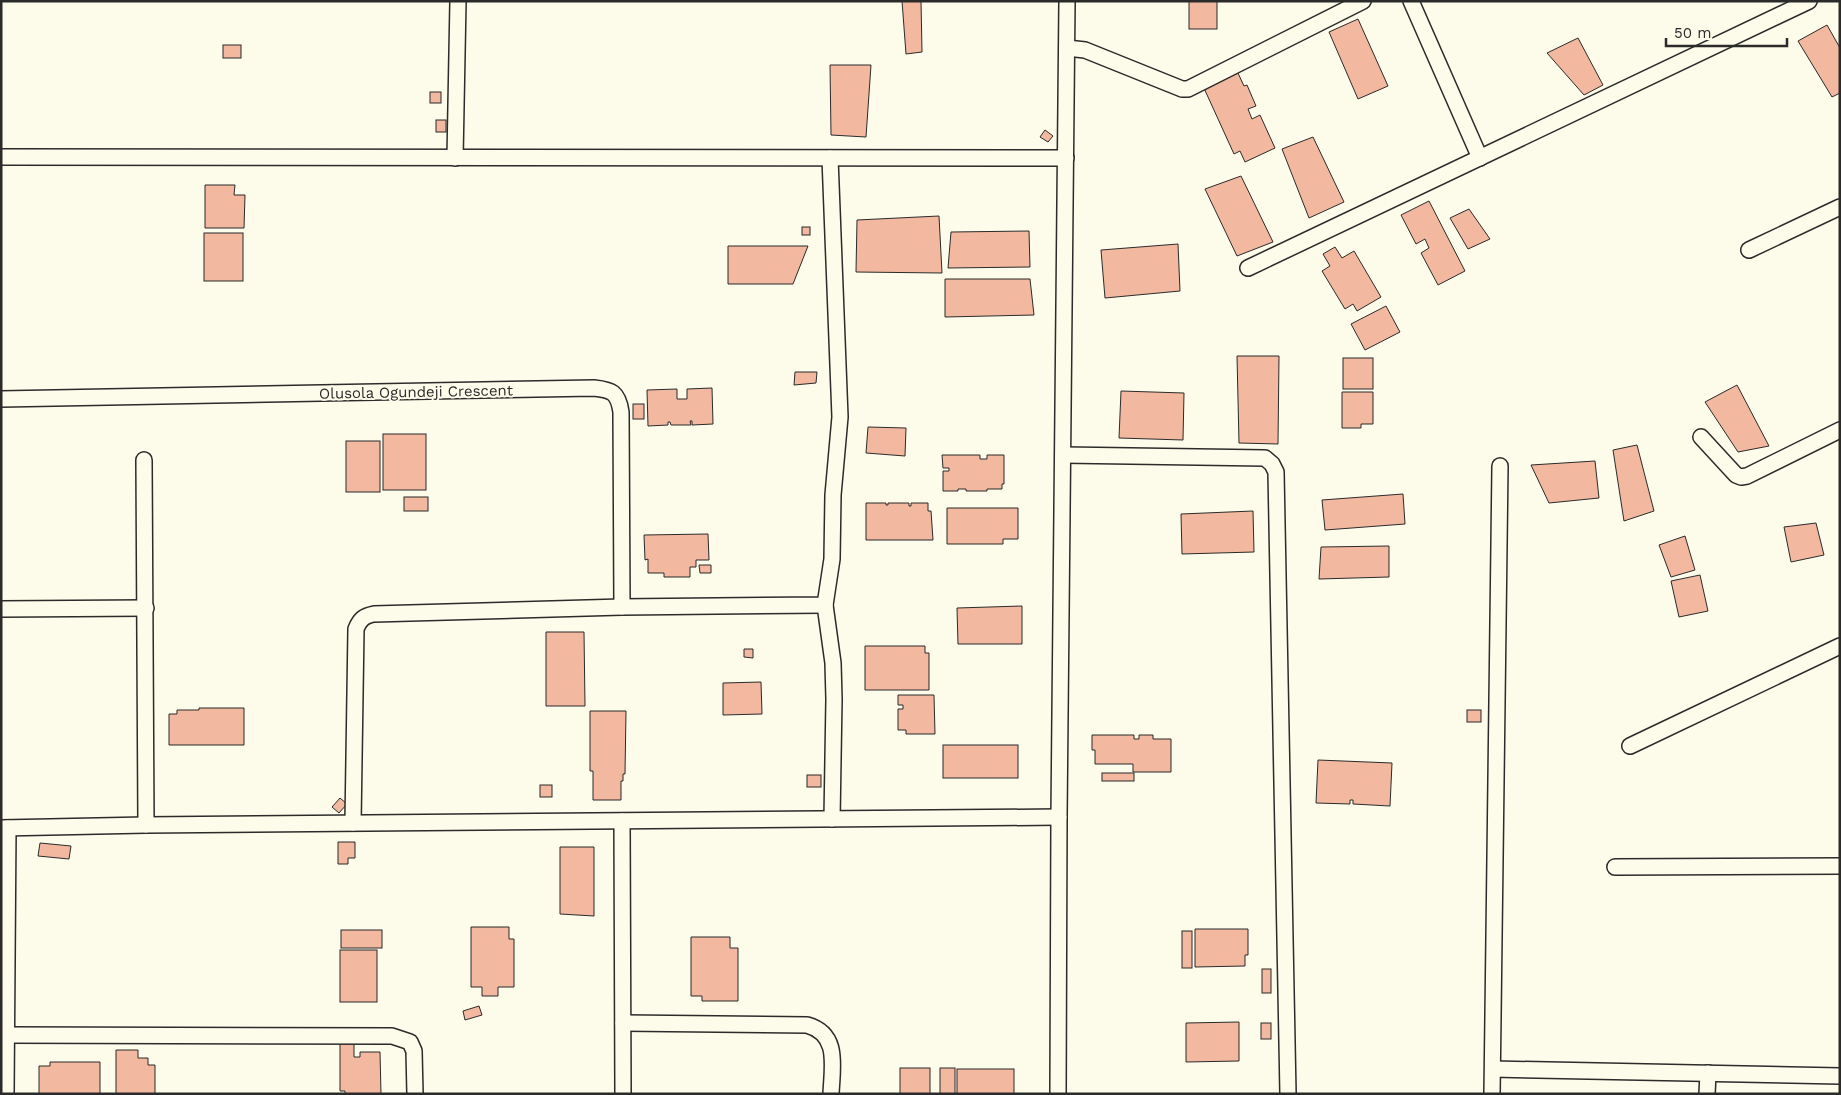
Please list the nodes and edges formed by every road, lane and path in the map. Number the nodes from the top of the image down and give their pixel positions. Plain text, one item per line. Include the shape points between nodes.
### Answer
1 (458, 1) edge
2 (1067, 1) edge
3 (1363, 1) edge
4 (1411, 1) edge
5 (1809, 1) edge
6 (1067, 48) junction
7 (1, 157) edge
8 (455, 158) junction
9 (830, 158) junction
10 (1066, 158) junction
11 (1480, 158) junction
12 (1840, 207) edge
13 (1749, 250) dead end
14 (1248, 268) dead end
15 (1, 399) edge
16 (1840, 430) edge
17 (1701, 437) dead end
18 (1063, 455) junction
19 (144, 460) dead end
20 (1500, 466) dead end
21 (825, 605) junction
22 (622, 607) junction
23 (146, 608) junction
24 (1, 609) edge
25 (1840, 646) edge
26 (1630, 746) dead end
27 (1059, 817) junction
28 (832, 819) junction
29 (622, 821) junction
30 (353, 823) junction
31 (146, 825) junction
32 (4, 828) edge
33 (1840, 866) edge
34 (1615, 867) dead end
35 (623, 1023) junction
36 (6, 1035) junction
37 (1493, 1069) junction
38 (1708, 1072) junction
39 (1840, 1076) edge
40 (6, 1094) edge
41 (415, 1094) edge
42 (623, 1094) edge
43 (831, 1094) edge
44 (1058, 1094) edge
45 (1288, 1094) edge
46 (1492, 1094) edge
47 (1707, 1094) edge

1 - 8 street
2 - 6 street
3 - 6 street via 1182,89 1085,50
4 - 11 street
5 - 11 street
6 - 10 street
7 - 8 street
8 - 9 street
9 - 10 street
9 - 21 street via 840,417 834,475 832,559
10 - 18 street
11 - 14 street
12 - 13 street
15 - 22 street, Olusola Ogundeji Crescent via 610,390 616,395 621,412
16 - 17 street via 1741,477
18 - 27 street
18 - 45 street via 1265,458 1276,472
19 - 23 street
20 - 37 street
21 - 22 street
21 - 28 street via 833,663
22 - 30 street via 365,616 356,629
23 - 24 street
23 - 31 street
25 - 26 street
27 - 28 street
27 - 44 street
28 - 29 street
29 - 30 street
29 - 35 street
30 - 31 street
31 - 32 street
32 - 36 street
33 - 34 street
35 - 42 street
35 - 43 street via 808,1025 818,1028 830,1044
36 - 40 street
36 - 41 street via 392,1036 410,1042 414,1051
37 - 38 street
37 - 46 street
38 - 39 street
38 - 47 street

